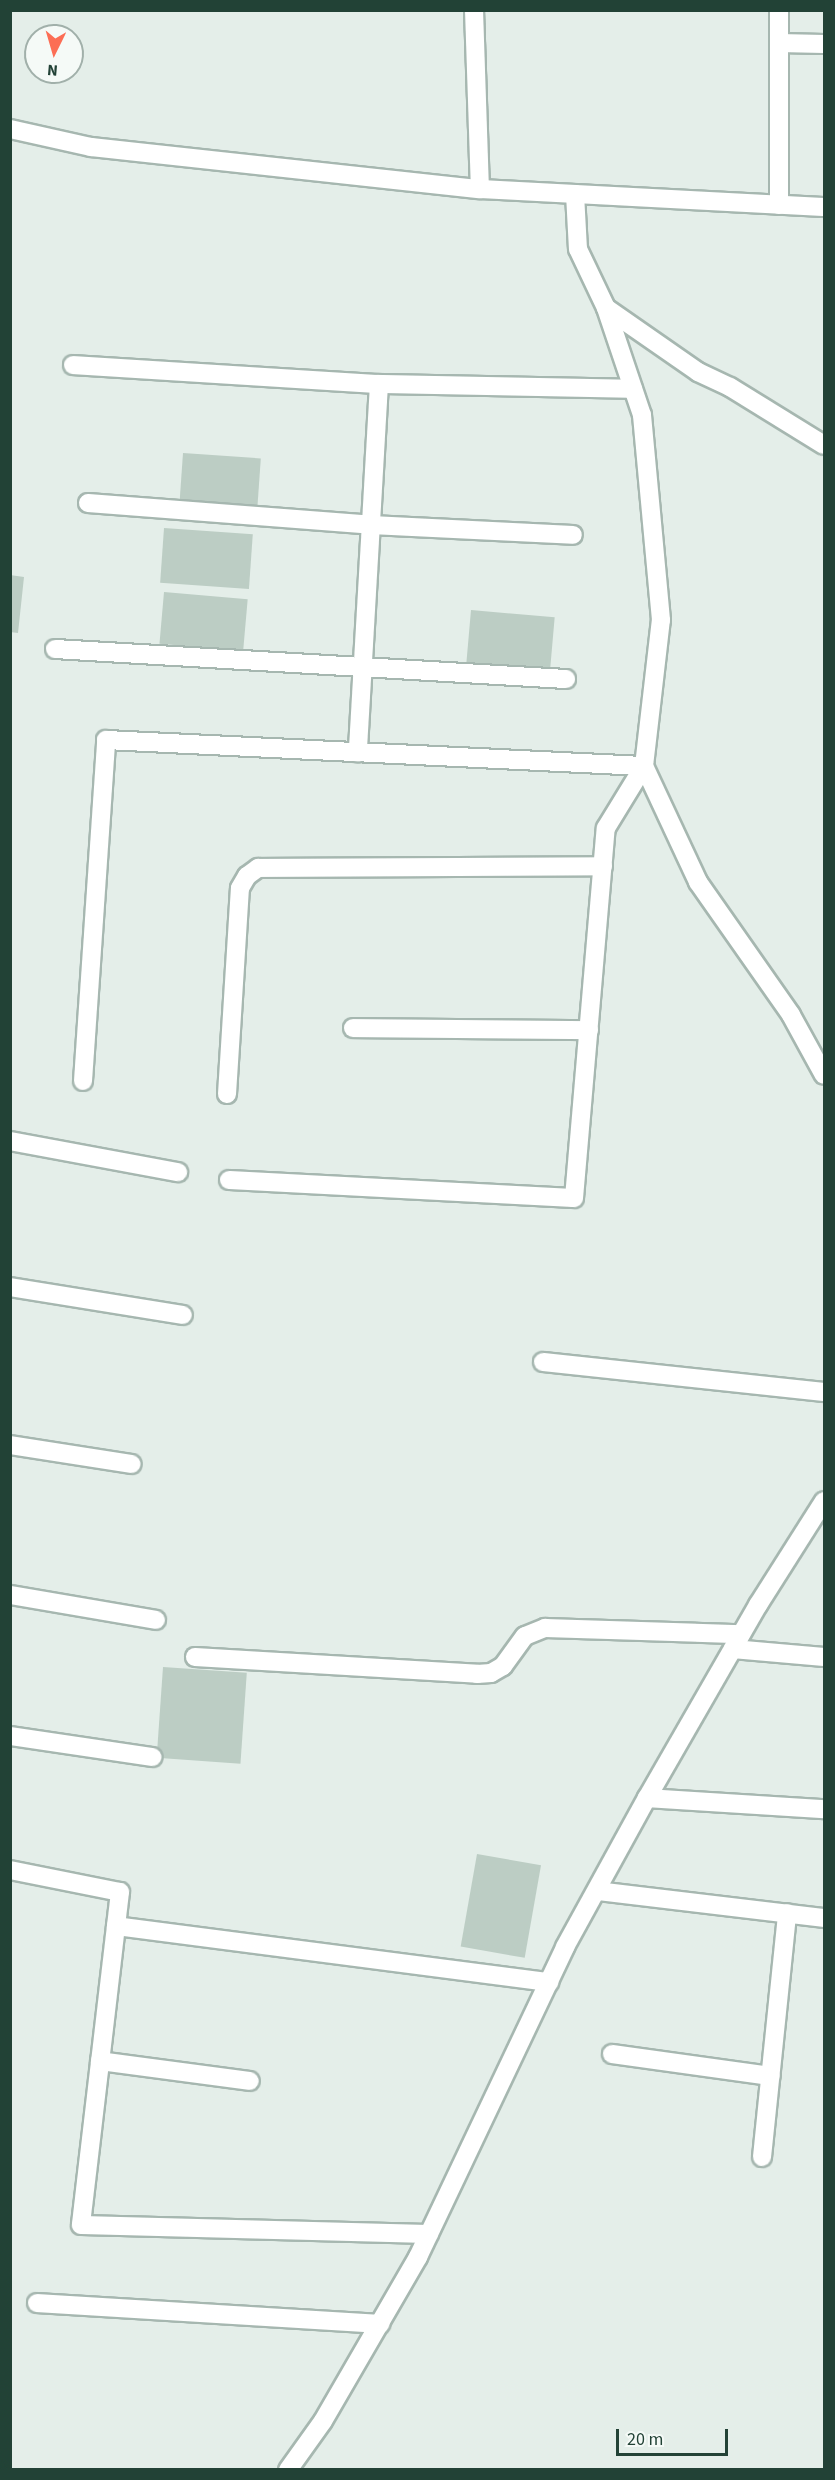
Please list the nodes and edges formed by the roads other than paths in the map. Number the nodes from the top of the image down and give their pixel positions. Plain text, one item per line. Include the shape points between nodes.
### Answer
1 (474, 10) edge
2 (779, 10) edge
3 (779, 43) junction
4 (825, 44) edge
5 (10, 129) edge
6 (480, 189) junction
7 (575, 194) junction
8 (779, 205) junction
9 (825, 207) edge
10 (606, 308) junction
11 (73, 365) dead end
12 (379, 384) junction
13 (633, 388) junction
14 (825, 445) edge
15 (88, 503) dead end
16 (371, 525) junction
17 (573, 535) dead end
18 (55, 649) dead end
19 (363, 668) junction
20 (566, 679) dead end
21 (357, 752) junction
22 (644, 766) junction
23 (603, 866) junction
24 (353, 1028) dead end
25 (589, 1030) junction
26 (825, 1075) edge
27 (83, 1081) dead end
28 (227, 1094) dead end
29 (10, 1141) edge
30 (178, 1172) dead end
31 (230, 1180) dead end
32 (10, 1287) edge
33 (183, 1315) dead end
34 (543, 1362) dead end
35 (825, 1392) edge
36 (10, 1444) edge
37 (132, 1464) dead end
38 (825, 1501) edge
39 (10, 1595) edge
40 (156, 1620) dead end
41 (737, 1642) junction
42 (825, 1656) edge
43 (195, 1657) dead end
44 (10, 1736) edge
45 (152, 1757) dead end
46 (647, 1798) junction
47 (825, 1809) edge
48 (10, 1870) edge
49 (597, 1891) junction
50 (787, 1913) junction
51 (825, 1918) edge
52 (116, 1926) junction
53 (549, 1982) junction
54 (612, 2054) dead end
55 (100, 2061) junction
56 (770, 2076) junction
57 (250, 2081) dead end
58 (762, 2157) dead end
59 (429, 2234) junction
60 (37, 2303) dead end
61 (380, 2324) junction
62 (288, 2469) edge

1 - 6 street
2 - 3 street
3 - 4 street
3 - 8 street
5 - 6 street via 91,147
6 - 7 street
7 - 8 street
7 - 10 street via 578,249
8 - 9 street
10 - 13 street
10 - 14 street via 698,372
11 - 12 street
12 - 13 street
12 - 16 street
13 - 22 street via 642,415 661,620
15 - 16 street
16 - 17 street
16 - 19 street
18 - 19 street
19 - 20 street
19 - 21 street
21 - 22 street
21 - 27 street via 106,740
22 - 23 street via 606,828
22 - 26 street via 698,882 791,1015
23 - 25 street
23 - 28 street via 258,868 240,888
24 - 25 street
25 - 31 street via 574,1198
29 - 30 street
32 - 33 street
34 - 35 street
36 - 37 street
38 - 41 street
39 - 40 street
41 - 42 street
41 - 43 street via 545,1628 525,1636 502,1666 491,1673 477,1674
41 - 46 street
44 - 45 street
46 - 47 street
46 - 49 street
48 - 52 street via 120,1892
49 - 50 street
49 - 53 street
50 - 51 street
50 - 56 street
52 - 53 street
52 - 55 street
53 - 59 street
54 - 56 street
55 - 57 street
55 - 59 street via 81,2225
56 - 58 street
59 - 61 street
60 - 61 street
61 - 62 street via 323,2421

